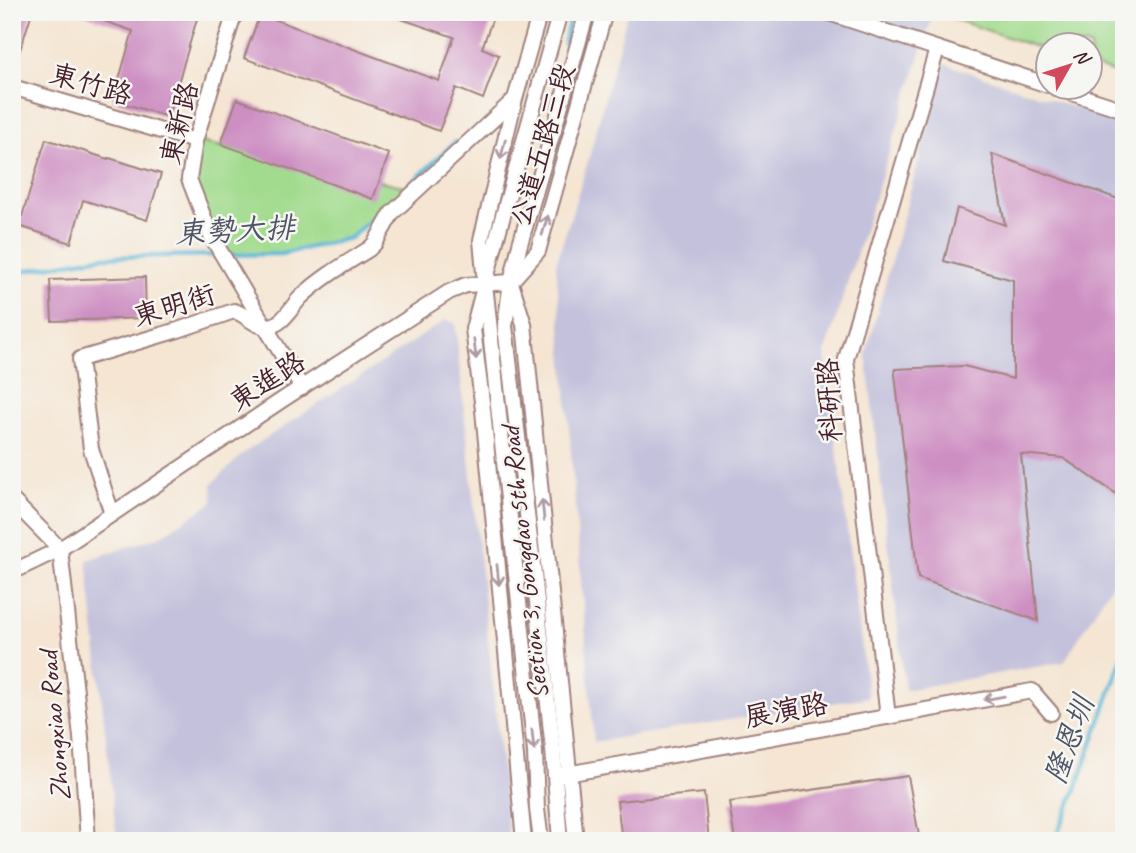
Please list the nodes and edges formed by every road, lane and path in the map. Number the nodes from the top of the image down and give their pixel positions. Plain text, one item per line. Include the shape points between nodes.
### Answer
1 (235, 12) edge
2 (540, 12) edge
3 (560, 12) edge
4 (587, 12) edge
5 (605, 12) edge
6 (826, 12) edge
7 (937, 49) junction
8 (1034, 80) edge
9 (12, 87) edge
10 (515, 99) junction
11 (1099, 102) edge
12 (1124, 110) edge
13 (195, 141) junction
14 (510, 282) junction
15 (485, 283) junction
16 (265, 327) junction
17 (302, 388) junction
18 (12, 500) edge
19 (112, 514) junction
20 (60, 549) junction
21 (12, 572) edge
22 (1051, 713) dead end
23 (888, 717) junction
24 (562, 775) junction
25 (536, 779) junction
26 (519, 782) junction
27 (88, 841) edge
28 (524, 841) edge
29 (541, 841) edge
30 (559, 841) edge
31 (576, 841) edge

1 - 13 street, 東新路
2 - 10 street, 公道五路三段
3 - 15 street, Section 3, Gongdao 5th Road
4 - 14 street, Section 3, Gongdao 5th Road
14 -> 5 street, 公道五路三段 via 538,251
6 - 7 street
7 - 8 street
7 - 23 street, 科研路 via 846,359
9 - 13 street, 東竹路
10 -> 15 street, 公道五路三段 via 481,240
10 - 16 street via 392,213 375,243 323,277 283,320
11 - 12 street
13 - 16 street, 東新路 via 189,179 211,236
14 - 15 street, 東進路
24 -> 14 street, Section 3, Gongdao 5th Road via 553,750 505,326
15 - 17 street, 東進路 via 449,292
15 -> 25 street, Section 3, Gongdao 5th Road
15 -> 26 street, Section 3, Gongdao 5th Road via 472,329
16 - 17 street, 東新路
16 - 19 street, 東明街 via 234,311 80,359 91,449
17 - 19 street, 東進路
18 - 20 street
19 - 20 street, 東進路
20 - 21 street
20 - 27 street, Zhongxiao Road
22 -> 23 street, 展演路 via 1032,691
23 - 24 street, 展演路
24 - 25 street, 展演路
24 - 30 street, Section 3, Gongdao 5th Road
24 - 31 street, Section 3, Gongdao 5th Road
25 - 26 street, 展演路
25 - 29 street, Section 3, Gongdao 5th Road
26 - 28 street, Section 3, Gongdao 5th Road

